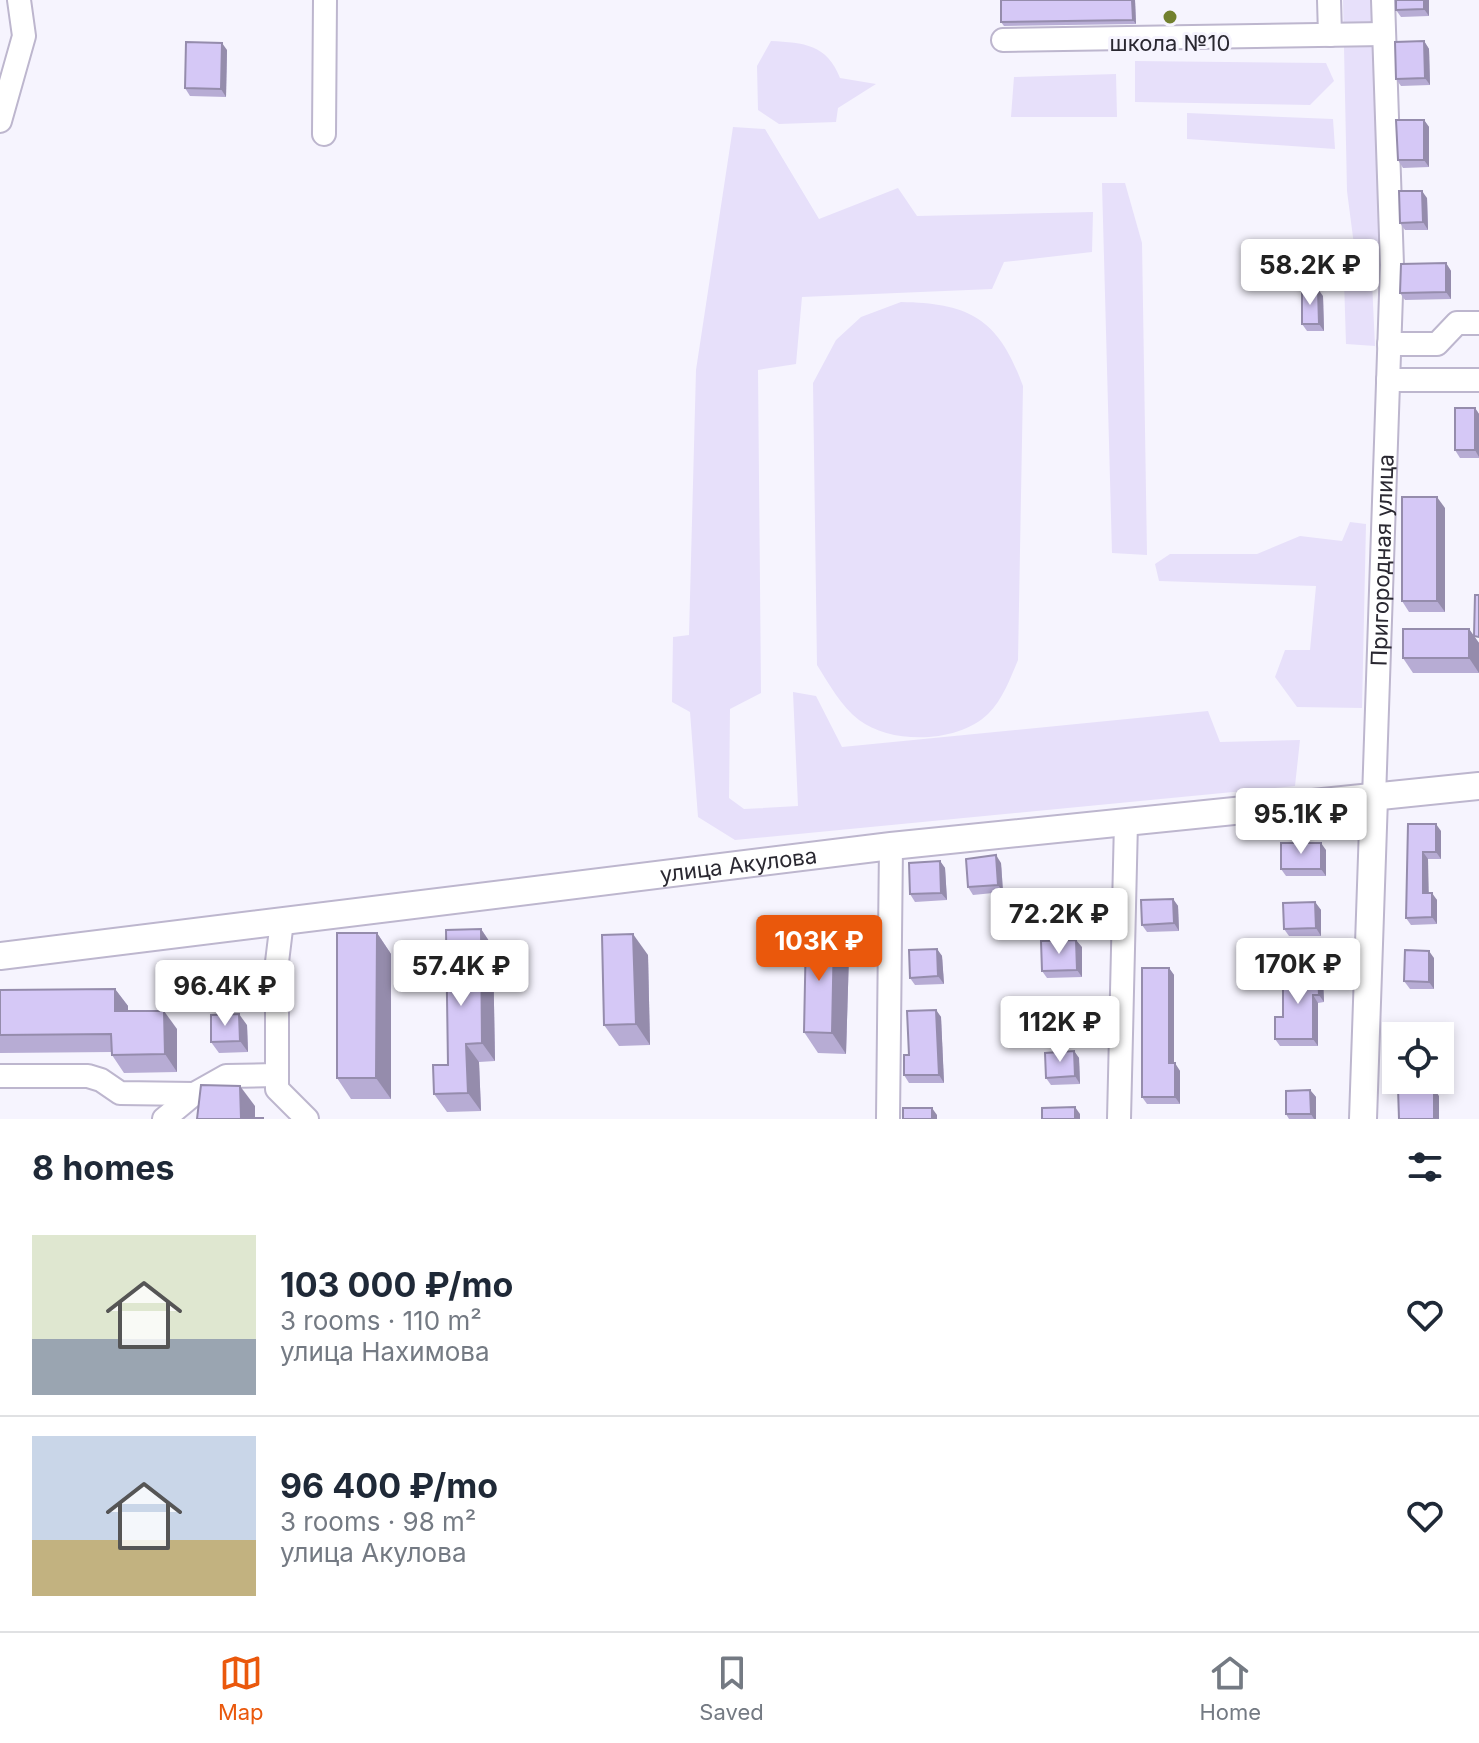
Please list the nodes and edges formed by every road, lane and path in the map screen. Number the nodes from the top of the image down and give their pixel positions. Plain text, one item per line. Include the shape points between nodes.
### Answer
1 (19, 0) edge
2 (325, 0) edge
3 (1329, 0) edge
4 (1383, 0) edge
5 (1384, 34) junction
6 (1330, 35) junction
7 (1003, 40) dead end
8 (0, 121) edge
9 (324, 134) dead end
10 (1479, 323) edge
11 (1389, 344) junction
12 (1388, 380) junction
13 (1479, 380) edge
14 (1479, 786) edge
15 (1374, 798) junction
16 (1126, 822) junction
17 (891, 846) junction
18 (282, 921) junction
19 (0, 956) edge
20 (277, 1075) junction
21 (0, 1076) edge
22 (199, 1091) junction
23 (164, 1119) edge
24 (200, 1119) edge
25 (307, 1119) edge
26 (888, 1119) edge
27 (1119, 1119) edge
28 (1363, 1119) edge

1 - 8 street via 24,36
2 - 9 street
3 - 6 street
4 - 5 street, Пригородная улица
5 - 6 street
5 - 11 street, Пригородная улица via 1392,265
6 - 7 street
10 - 11 street via 1457,323 1437,344
11 - 12 street, Пригородная улица
12 - 13 street
12 - 15 street, Пригородная улица
14 - 15 main road, улица Акулова
15 - 16 main road, улица Акулова
15 - 28 main road, Пригородная улица
16 - 17 main road, улица Акулова
16 - 27 street
17 - 18 main road, улица Акулова
17 - 26 street
18 - 19 main road, улица Акулова
18 - 20 street
20 - 22 street via 226,1076
20 - 25 street via 277,1089
21 - 22 street via 88,1076 120,1093
22 - 23 street
22 - 24 street

